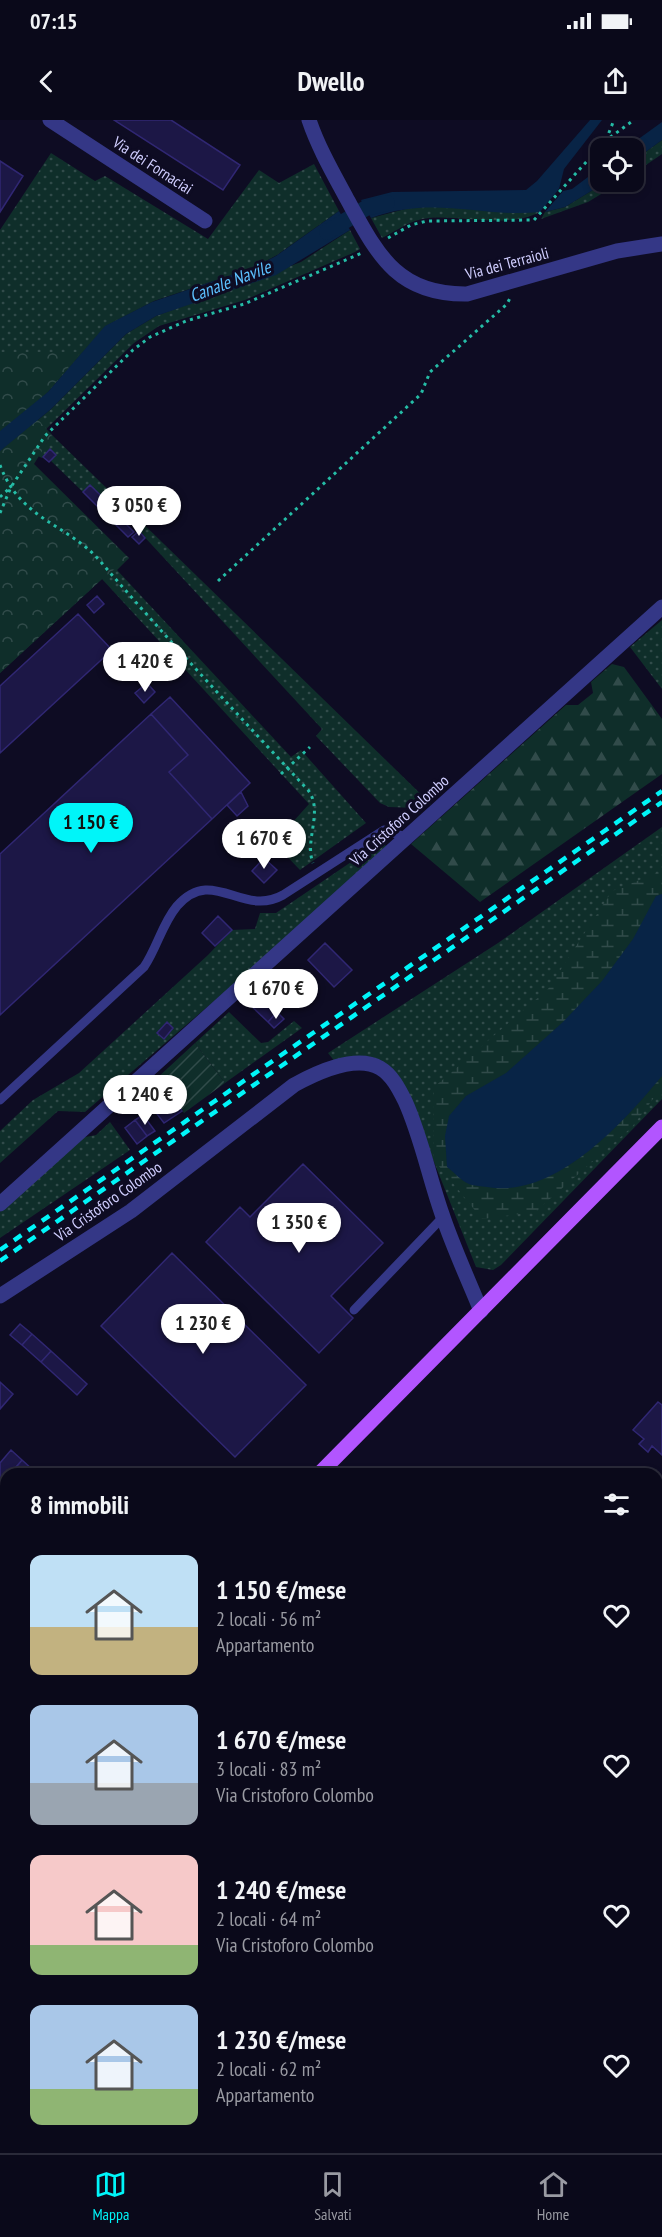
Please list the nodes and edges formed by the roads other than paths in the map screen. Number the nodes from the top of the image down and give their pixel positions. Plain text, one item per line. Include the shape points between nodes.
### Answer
1 (50, 120) edge
2 (309, 120) edge
3 (205, 221) dead end
4 (662, 244) edge
5 (662, 607) edge
6 (406, 837) junction
7 (0, 1100) edge
8 (662, 1127) edge
9 (0, 1204) edge
10 (443, 1216) junction
11 (0, 1296) edge
12 (354, 1310) dead end
13 (481, 1311) junction
14 (325, 1468) edge

1 - 3 street, Via dei Fornaciai
2 - 4 street, Via dei Terraioli via 372,246 393,271 433,291 466,294 617,251
5 - 6 street, Via Cristoforo Colombo
6 - 7 lane via 384,830 270,901 250,901 210,888 200,889 169,919 144,967
6 - 9 street, Via Cristoforo Colombo
8 - 13 main road
10 - 11 street, Via Cristoforo Colombo via 405,1101 393,1079 379,1068 362,1064 340,1066 294,1085 131,1211
10 - 12 lane
10 - 13 street, Via Cristoforo Colombo
13 - 14 main road

